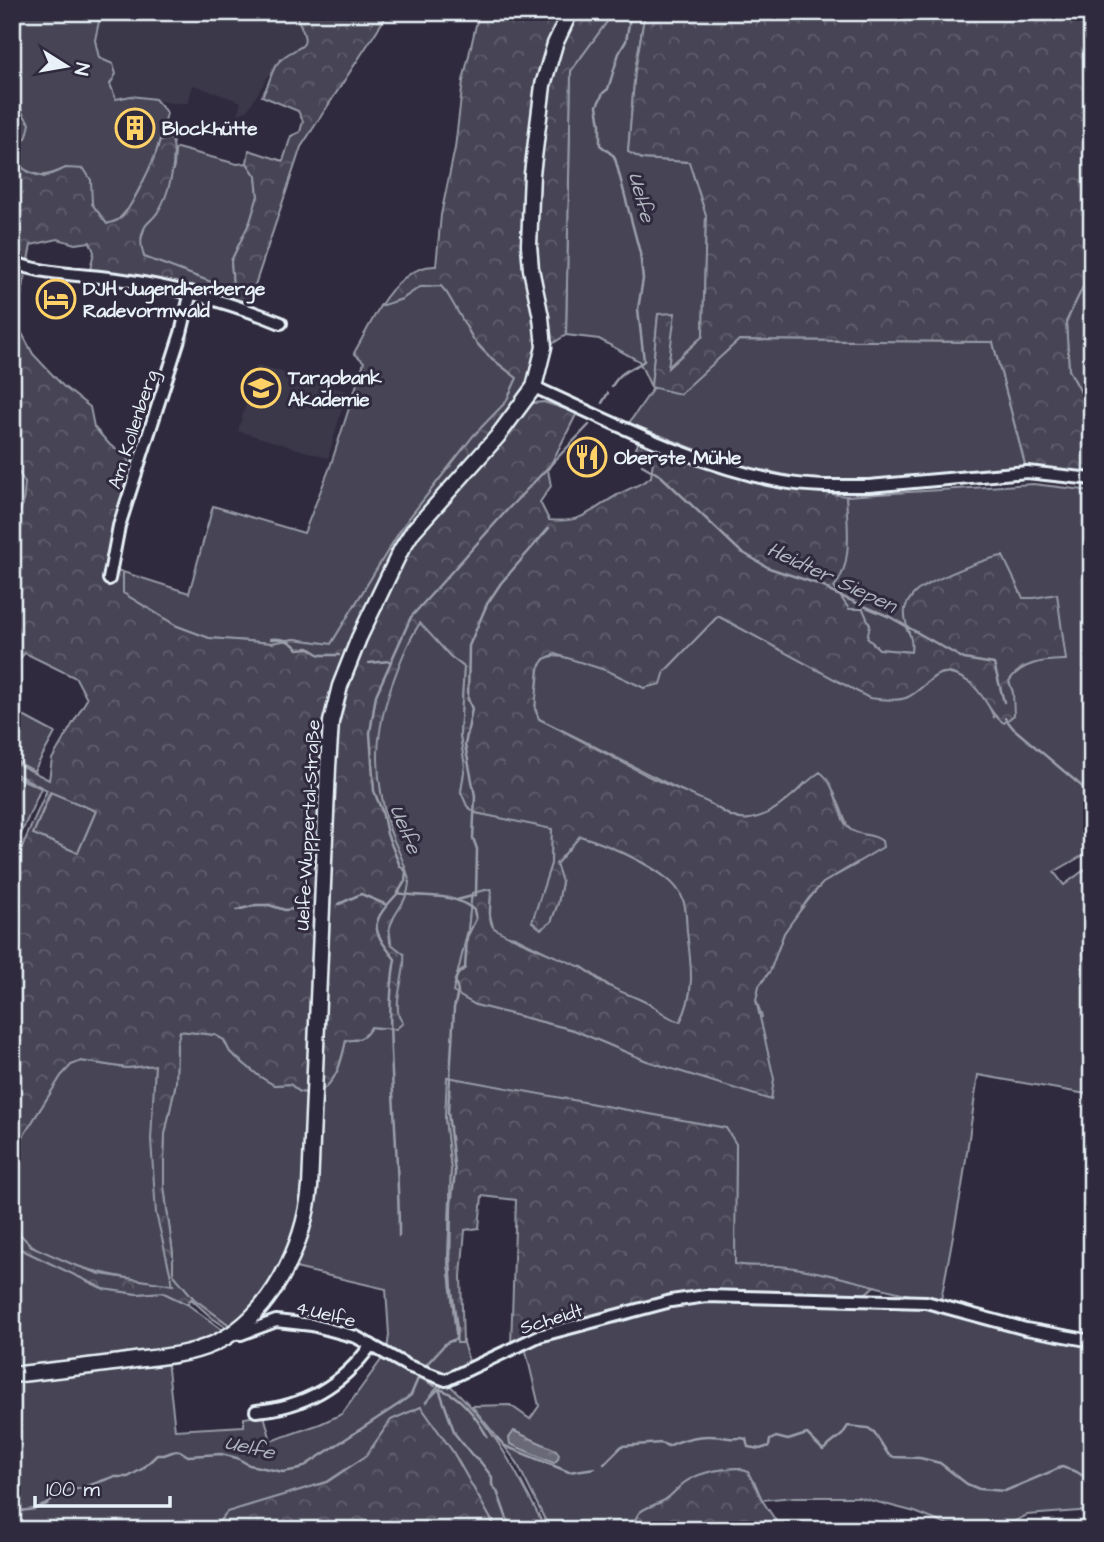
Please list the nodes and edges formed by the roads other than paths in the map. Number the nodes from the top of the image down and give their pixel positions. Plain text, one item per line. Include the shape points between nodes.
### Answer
1 (570, 12) edge
2 (12, 262) edge
3 (191, 292) junction
4 (281, 323) dead end
5 (534, 387) junction
6 (1092, 479) edge
7 (109, 579) dead end
8 (232, 1333) junction
9 (1092, 1341) edge
10 (371, 1345) junction
11 (12, 1375) edge
12 (446, 1380) joint
13 (256, 1411) dead end

1 - 5 main road, Uelfe-Wuppertal-Straße via 544,85 532,174 529,245 544,347
2 - 3 street
3 - 4 street
3 - 7 street, Am Kollenberg via 119,526
5 - 6 street via 701,459 784,482 869,485 1027,472
5 - 8 main road, Uelfe-Wuppertal-Straße via 497,437 412,531 340,686 328,756 308,1205 288,1266 258,1308
8 - 10 street, 4.Uelfe via 287,1321 339,1332
8 - 11 main road, Uelfe-Wuppertal-Straße via 208,1346 174,1355
9 - 12 street, Scheidt via 915,1301 706,1296 539,1336
10 - 12 street, 4.Uelfe
10 - 13 street, 4.Uelfe via 350,1371 320,1394 285,1407

